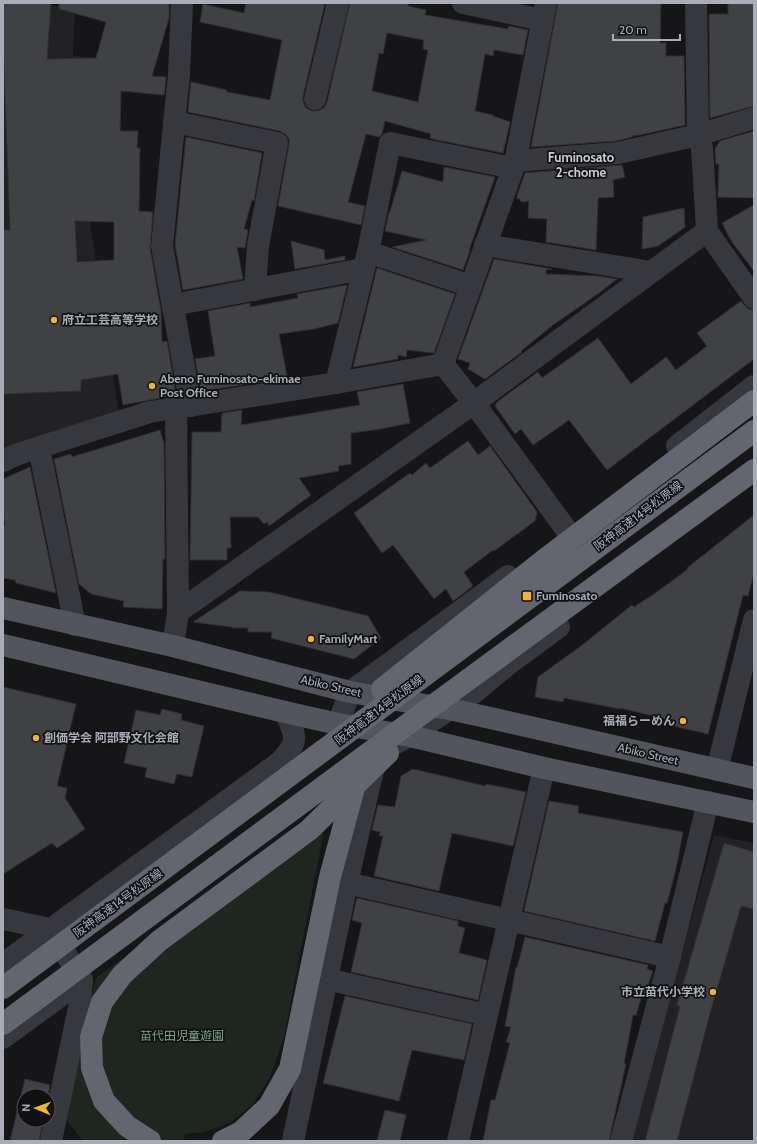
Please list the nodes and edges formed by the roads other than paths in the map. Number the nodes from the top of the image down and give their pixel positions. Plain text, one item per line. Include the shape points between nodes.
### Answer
1 (182, 3) edge
2 (338, 3) edge
3 (464, 3) edge
4 (696, 3) edge
5 (544, 11) edge
6 (315, 99) dead end
7 (754, 118) edge
8 (174, 122) junction
9 (698, 134) junction
10 (514, 164) junction
11 (707, 231) junction
12 (485, 245) junction
13 (365, 260) junction
14 (651, 272) junction
15 (471, 286) junction
16 (255, 290) junction
17 (754, 298) edge
18 (173, 305) junction
19 (443, 364) junction
20 (336, 383) junction
21 (754, 386) edge
22 (754, 401) edge
23 (474, 404) junction
24 (184, 407) junction
25 (754, 431) edge
26 (39, 448) junction
27 (3, 461) edge
28 (754, 470) edge
29 (754, 482) edge
30 (568, 532) junction
31 (3, 608) edge
32 (178, 612) junction
33 (754, 620) edge
34 (75, 624) junction
35 (3, 645) edge
36 (173, 646) junction
37 (350, 692) junction
38 (374, 696) junction
39 (449, 701) junction
40 (285, 712) junction
41 (338, 724) junction
42 (369, 729) junction
43 (410, 736) junction
44 (544, 768) junction
45 (717, 770) junction
46 (754, 778) edge
47 (708, 802) junction
48 (754, 812) edge
49 (338, 880) junction
50 (3, 919) edge
51 (509, 920) junction
52 (50, 929) junction
53 (670, 957) junction
54 (3, 964) edge
55 (326, 979) junction
56 (82, 980) junction
57 (3, 988) edge
58 (487, 1015) junction
59 (3, 1024) edge
60 (3, 1038) edge
61 (50, 1141) edge
62 (150, 1141) edge
63 (223, 1141) edge
64 (293, 1141) edge
65 (458, 1141) edge
66 (620, 1141) edge

1 - 8 street
2 - 6 street
3 - 5 street
4 - 9 street
5 - 10 street
7 - 9 street
8 - 16 street via 277,143 258,246
8 - 18 street via 162,246
9 - 10 street via 618,153
9 - 11 street via 702,148
10 - 12 street
10 - 13 street via 390,143
11 - 14 street
11 - 17 street
12 - 14 street
12 - 15 street
13 - 15 street
13 - 16 street
13 - 20 street
14 - 23 street
15 - 19 street
16 - 18 street
18 - 24 street
19 - 20 street
19 - 23 street
20 - 24 street
21 - 30 street
22 - 38 highway via 544,560
23 - 30 street
23 - 32 street
24 - 26 street via 150,412
24 - 32 street
25 - 57 highway, 阪神高速14号松原線
26 - 27 street
26 - 34 street
28 - 39 highway
29 - 39 street via 506,666 475,692
30 - 37 street
31 - 34 main road, Abiko Street
32 - 36 street
33 - 45 street
34 - 36 main road, Abiko Street
35 - 40 main road
36 - 37 main road, Abiko Street
37 - 38 main road, Abiko Street
37 - 41 street
38 - 39 main road, Abiko Street
39 - 43 street
39 - 45 main road, Abiko Street
39 - 59 highway
39 - 62 highway via 309,830 159,941 122,975 102,1002 91,1037 92,1068 104,1101 127,1126
40 - 41 main road
40 - 52 street via 294,732 294,741 291,751 280,762
41 - 42 main road
42 - 43 main road
42 - 49 highway
43 - 44 main road
43 - 49 street via 378,755
44 - 47 main road
44 - 51 street
45 - 46 main road, Abiko Street
47 - 48 main road
47 - 53 street
49 - 51 street
49 - 55 street
49 - 63 highway via 290,1069 269,1106 241,1132
50 - 52 street
51 - 53 street
51 - 58 street
52 - 54 street
52 - 56 street
53 - 66 street
55 - 58 street
55 - 64 street
56 - 60 street
56 - 61 street via 80,1003
58 - 65 street

